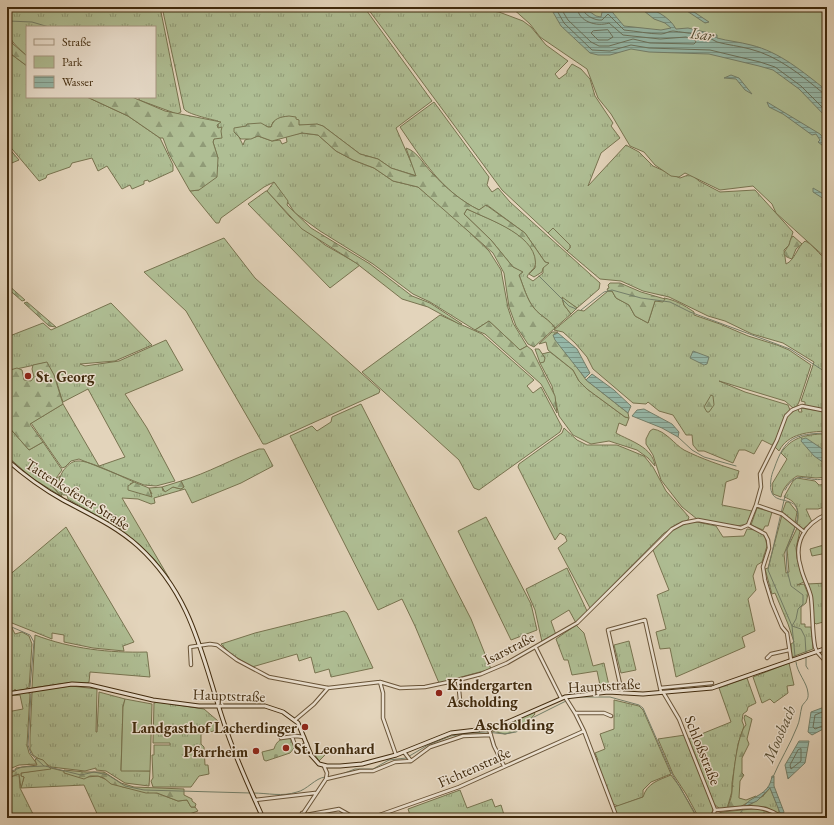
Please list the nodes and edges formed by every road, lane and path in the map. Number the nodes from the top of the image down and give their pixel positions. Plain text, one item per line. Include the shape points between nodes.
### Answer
1 (827, 411) edge
2 (7, 460) edge
3 (756, 505) junction
4 (827, 514) edge
5 (748, 525) junction
6 (803, 531) junction
7 (200, 646) junction
8 (536, 648) junction
9 (827, 648) edge
10 (789, 650) junction
11 (817, 652) junction
12 (767, 658) dead end
13 (791, 660) junction
14 (827, 663) edge
15 (192, 665) dead end
16 (458, 680) junction
17 (380, 682) junction
18 (712, 683) dead end
19 (389, 686) junction
20 (328, 688) junction
21 (660, 688) junction
22 (662, 692) junction
23 (383, 693) junction
24 (622, 693) junction
25 (7, 694) edge
26 (565, 699) junction
27 (460, 700) dead end
28 (218, 707) junction
29 (575, 712) junction
30 (611, 716) dead end
31 (296, 720) junction
32 (584, 731) junction
33 (490, 732) junction
34 (292, 737) junction
35 (305, 737) junction
36 (281, 738) dead end
37 (307, 744) junction
38 (405, 753) junction
39 (396, 755) junction
40 (411, 761) junction
41 (324, 766) junction
42 (330, 766) junction
43 (504, 766) junction
44 (327, 776) junction
45 (315, 793) junction
46 (255, 800) junction
47 (715, 810) junction
48 (302, 814) junction
49 (781, 817) edge
50 (263, 818) edge
51 (300, 818) edge
52 (355, 818) edge
53 (371, 818) edge
54 (617, 818) edge
55 (712, 818) edge

1 - 3 street via 802,406 786,416 760,474 761,487
2 - 7 main road, Tattenkofener Straße via 43,488 104,521 137,546 171,585 187,612
3 - 5 street
3 - 6 street via 781,514
4 - 6 street
5 - 8 street, Isarstraße via 741,528 698,520 683,523 672,529 577,623
5 - 10 street via 765,534 768,540 769,548 763,567 765,580 772,603 787,633
6 - 11 street via 799,540 798,557 810,595
7 - 15 street via 190,647
7 - 20 street via 217,645 237,660 269,677
7 - 28 main road, Tattenkofener Straße
8 - 16 street, Isarstraße via 494,669
8 - 26 street
9 - 11 main road, Hauptstraße
10 - 12 street via 771,654
10 - 13 street
11 - 13 main road, Hauptstraße
11 - 14 street
13 - 22 main road, Hauptstraße via 719,686
16 - 19 street, Isarstraße via 425,686
16 - 27 street
17 - 19 street, Isarstraße
17 - 20 street
17 - 23 street
18 - 21 street
19 - 23 street
20 - 31 street
21 - 22 street, Schloßstraße
21 - 24 street, Schloßstraße via 645,620 608,630
22 - 24 main road, Hauptstraße
22 - 47 street, Schloßstraße via 682,725
23 - 39 street via 383,718
24 - 26 main road, Hauptstraße via 594,693
25 - 28 main road, Hauptstraße via 78,684 179,704
26 - 29 street
26 - 33 main road, Hauptstraße
28 - 31 main road, Hauptstraße via 265,706
28 - 46 main road, Tattenkofener Straße
29 - 30 street
29 - 32 street
31 - 35 main road
32 - 43 street, Fichtenstraße
32 - 54 street
33 - 38 main road, Hauptstraße via 451,733
33 - 40 street via 463,736 430,747
33 - 43 street
34 - 35 street
34 - 36 street
34 - 37 street via 296,748
35 - 37 main road
37 - 41 main road via 313,758
38 - 39 main road, Hauptstraße
38 - 40 street
39 - 42 main road, Hauptstraße via 362,764
40 - 44 street via 395,762 372,771
41 - 42 main road, Hauptstraße
41 - 44 street
42 - 44 street
43 - 53 street, Fichtenstraße via 459,787
44 - 45 street
45 - 46 street
45 - 48 street
46 - 50 main road, Tattenkofener Straße
47 - 49 street via 762,807
47 - 55 street
48 - 51 street
48 - 52 street via 339,809

